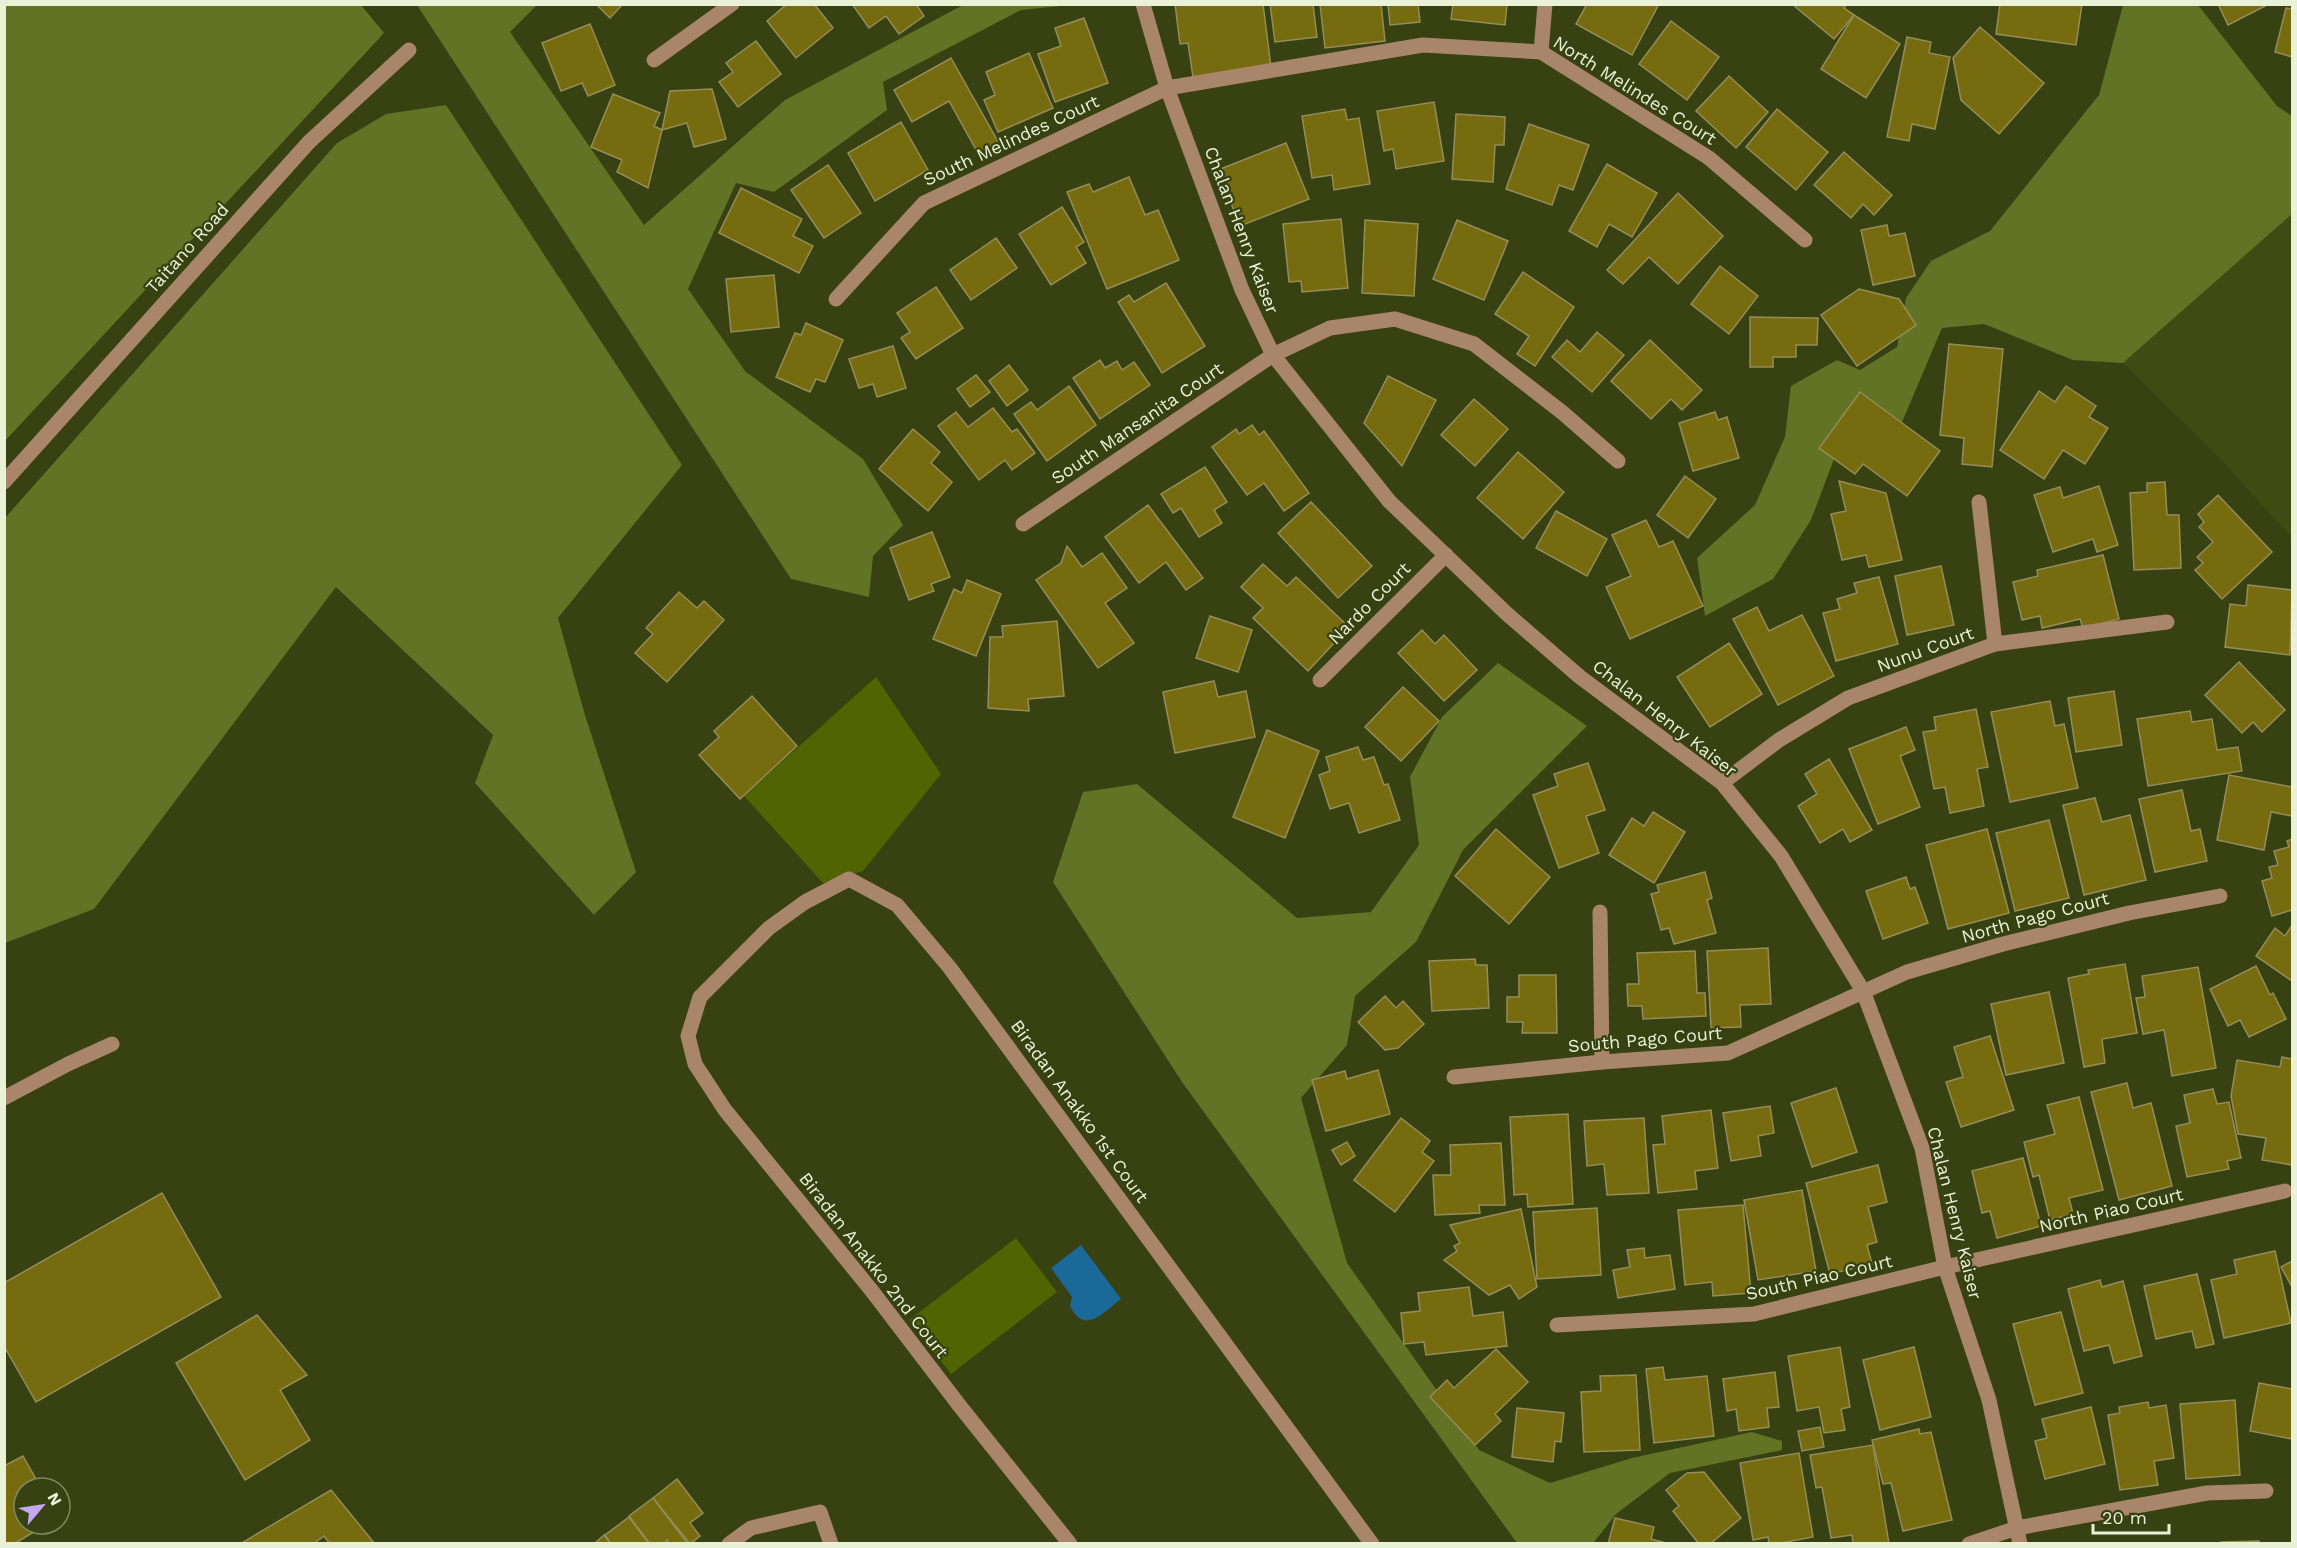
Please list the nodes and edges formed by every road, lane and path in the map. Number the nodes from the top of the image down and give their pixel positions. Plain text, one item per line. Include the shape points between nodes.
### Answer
1 (732, 4) edge
2 (1143, 4) edge
3 (1545, 4) edge
4 (409, 50) dead end
5 (1541, 52) junction
6 (654, 60) dead end
7 (1167, 88) junction
8 (1805, 240) dead end
9 (836, 299) dead end
10 (1273, 355) junction
11 (1618, 461) dead end
12 (4, 482) edge
13 (1979, 502) dead end
14 (1023, 524) dead end
15 (1446, 555) junction
16 (2167, 622) dead end
17 (1995, 644) junction
18 (1320, 680) dead end
19 (1722, 783) junction
20 (2220, 896) dead end
21 (1600, 912) dead end
22 (1863, 991) junction
23 (700, 997) joint
24 (112, 1044) dead end
25 (1602, 1062) junction
26 (1454, 1077) dead end
27 (4, 1098) edge
28 (2285, 1191) dead end
29 (1945, 1267) junction
30 (1557, 1325) dead end
31 (2266, 1491) dead end
32 (2017, 1528) junction
33 (729, 1544) edge
34 (831, 1544) edge
35 (1070, 1544) edge
36 (1372, 1544) edge
37 (1969, 1544) edge
38 (2020, 1544) edge

1 - 6 street
2 - 7 street, Chalan Henry Kaiser
3 - 5 street
4 - 12 street, Taitano Road via 309,142
5 - 7 street, North Melindes Court via 1423,45
5 - 8 street, North Melindes Court via 1709,158
7 - 9 street, South Melindes Court via 924,203
7 - 10 street, Chalan Henry Kaiser via 1242,290
10 - 11 street, South Mansanita Court via 1330,328 1395,319 1474,344
10 - 14 street, South Mansanita Court
10 - 15 street, Chalan Henry Kaiser via 1389,501
13 - 17 street
15 - 18 street, Nardo Court
15 - 19 street, Chalan Henry Kaiser via 1580,677
16 - 17 street, Nunu Court
17 - 19 street, Nunu Court via 1848,698 1779,740
19 - 22 street, Chalan Henry Kaiser via 1781,856
20 - 22 street, North Pago Court via 2129,913 2003,944 1907,972
21 - 25 street
22 - 25 street, South Pago Court via 1728,1053
22 - 29 street, Chalan Henry Kaiser via 1922,1148
23 - 35 street, Biradan Anakko 2nd Court via 688,1036 694,1064 725,1110
23 - 36 street, Biradan Anakko 1st Court via 769,928 805,902 849,879 897,905 950,968
24 - 27 street
25 - 26 street, South Pago Court
28 - 29 street, North Piao Court
29 - 30 street, South Piao Court via 1754,1314
29 - 32 street, Chalan Henry Kaiser via 1989,1400
31 - 32 street via 2206,1493
32 - 37 street
32 - 38 street, Chalan Henry Kaiser
33 - 34 street via 751,1528 820,1512

